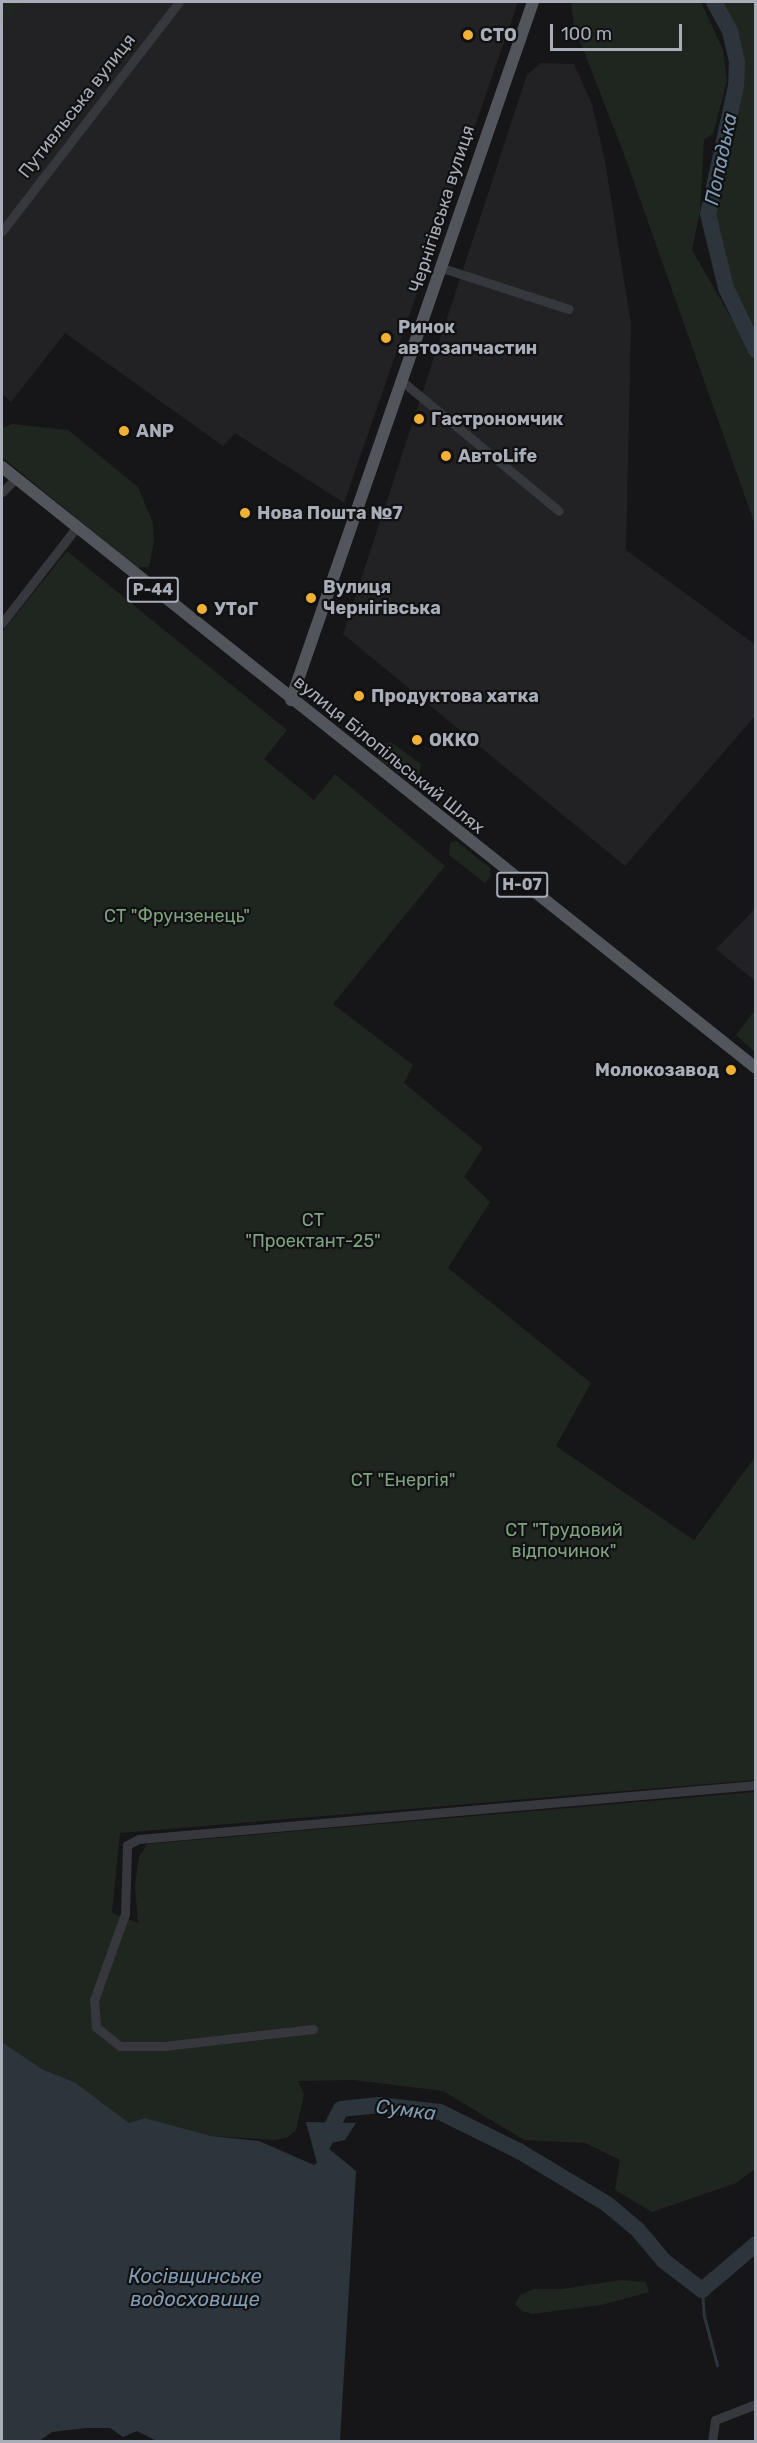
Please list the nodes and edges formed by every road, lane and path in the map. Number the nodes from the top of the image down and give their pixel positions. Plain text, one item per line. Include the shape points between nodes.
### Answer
1 (179, 2) edge
2 (533, 2) edge
3 (2, 231) edge
4 (442, 268) junction
5 (570, 309) dead end
6 (404, 382) junction
7 (2, 467) edge
8 (15, 479) junction
9 (2, 492) edge
10 (559, 511) dead end
11 (76, 528) junction
12 (2, 623) edge
13 (291, 700) junction
14 (756, 1068) edge
15 (756, 1785) edge
16 (313, 2030) dead end
17 (756, 2404) edge
18 (712, 2442) edge

1 - 3 street, Путивльська вулиця
2 - 4 main road, Чернігівська вулиця
4 - 5 street
4 - 6 main road, Чернігівська вулиця
6 - 10 street
6 - 13 main road, Чернігівська вулиця
7 - 8 main road, вулиця Білопільський Шлях / Р-44
8 - 9 street
8 - 11 main road, вулиця Білопільський Шлях / Р-44
11 - 12 street
11 - 13 main road, вулиця Білопільський Шлях / Р-44
13 - 14 main road, вулиця Білопільський Шлях / Н-07
15 - 16 street via 139,1839 127,1845 125,1914 94,2000 96,2026 120,2046 165,2046
17 - 18 street via 715,2420

